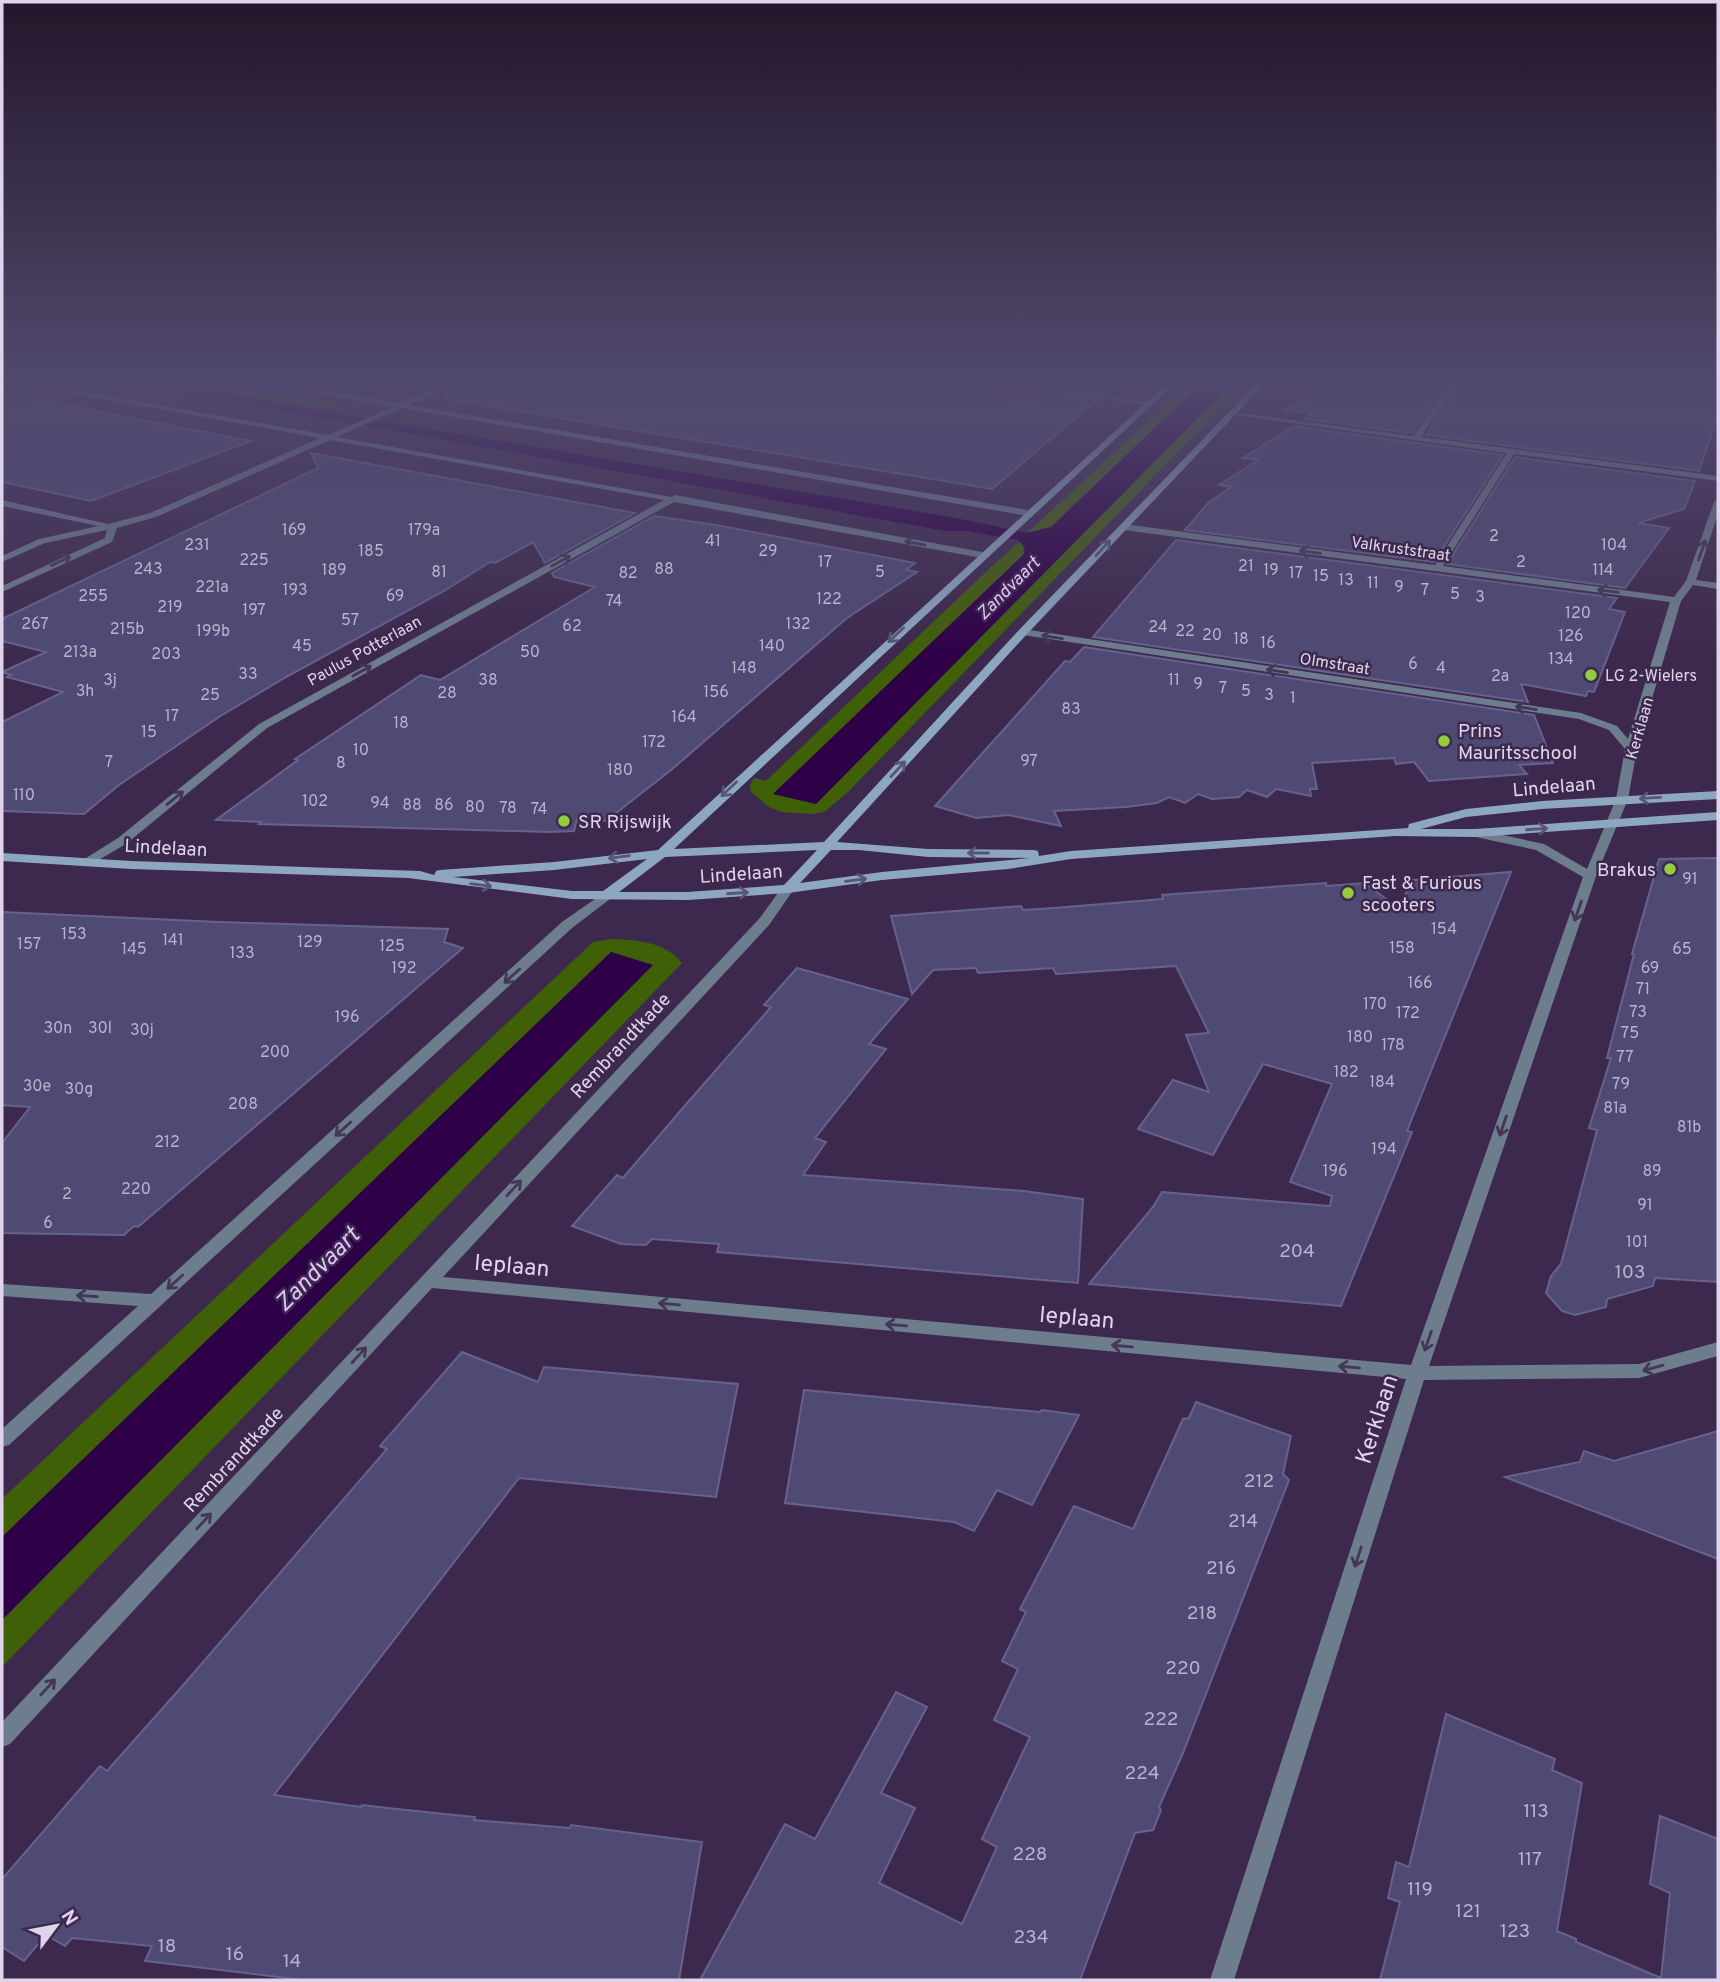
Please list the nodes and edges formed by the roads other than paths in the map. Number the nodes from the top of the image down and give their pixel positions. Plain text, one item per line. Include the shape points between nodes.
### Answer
1 (251, 471) edge
2 (531, 471) edge
3 (782, 471) edge
4 (1074, 471) edge
5 (1176, 471) edge
6 (1500, 471) edge
7 (1661, 471) edge
8 (1718, 479) edge
9 (675, 498) junction
10 (1718, 502) edge
11 (2, 503) edge
12 (1028, 513) junction
13 (113, 526) junction
14 (1123, 527) junction
15 (982, 555) junction
16 (2, 559) edge
17 (1437, 569) junction
18 (1691, 582) junction
19 (1718, 586) edge
20 (2, 589) edge
21 (1676, 600) junction
22 (1023, 632) junction
23 (1631, 749) junction
24 (1718, 796) edge
25 (1622, 799) junction
26 (1718, 816) edge
27 (1612, 825) junction
28 (1395, 832) junction
29 (1475, 833) junction
30 (826, 846) junction
31 (662, 853) junction
32 (1071, 855) junction
33 (2, 857) edge
34 (90, 861) junction
35 (413, 876) junction
36 (1590, 876) junction
37 (788, 889) junction
38 (605, 896) junction
39 (429, 1282) junction
40 (2, 1290) edge
41 (155, 1301) junction
42 (1718, 1349) edge
43 (1417, 1373) junction
44 (2, 1440) edge
45 (2, 1737) edge
46 (1222, 1980) edge

1 - 13 street via 153,515
2 - 9 street
3 - 12 street
4 - 12 street
5 - 14 street, Rembrandtkade
6 - 17 street
7 - 8 street
15 -> 9 street
34 -> 9 street, Paulus Potterlaan via 122,841 263,726
18 -> 10 street, Kerklaan
11 - 13 street
12 - 15 street
13 - 16 street via 42,541
20 -> 13 street via 108,540
17 -> 14 street, Valkruststraat
22 -> 14 street, Rembrandtkade
15 -> 31 street
21 -> 17 street, Valkruststraat
18 - 19 street
18 - 21 street, Kerklaan
21 - 23 street, Kerklaan
23 -> 22 street, Olmstraat via 1613,727 1581,716
30 -> 22 street, Rembrandtkade
23 - 25 street, Kerklaan
24 -> 25 street, Lindelaan
25 - 27 street, Kerklaan
25 - 28 street, Lindelaan via 1466,813
26 - 27 street, Lindelaan
29 -> 27 street, Lindelaan
27 - 36 street, Kerklaan
28 - 29 street, Lindelaan
28 - 32 street, Lindelaan
29 - 36 street via 1540,847
30 - 31 street, Lindelaan
32 -> 30 street, Lindelaan
30 - 37 street, Rembrandtkade
31 -> 35 street, Lindelaan
31 - 38 street
37 -> 32 street, Lindelaan
33 - 34 street, Lindelaan
34 - 35 street, Lindelaan
35 -> 38 street, Lindelaan
36 -> 43 street, Kerklaan
38 -> 37 street, Lindelaan
39 -> 37 street, Rembrandtkade via 764,922
38 -> 41 street via 567,925
43 -> 39 street, Ieplaan
45 -> 39 street, Rembrandtkade
41 -> 40 street
41 - 44 street
42 -> 43 street, Ieplaan via 1639,1371
43 -> 46 street, Kerklaan

